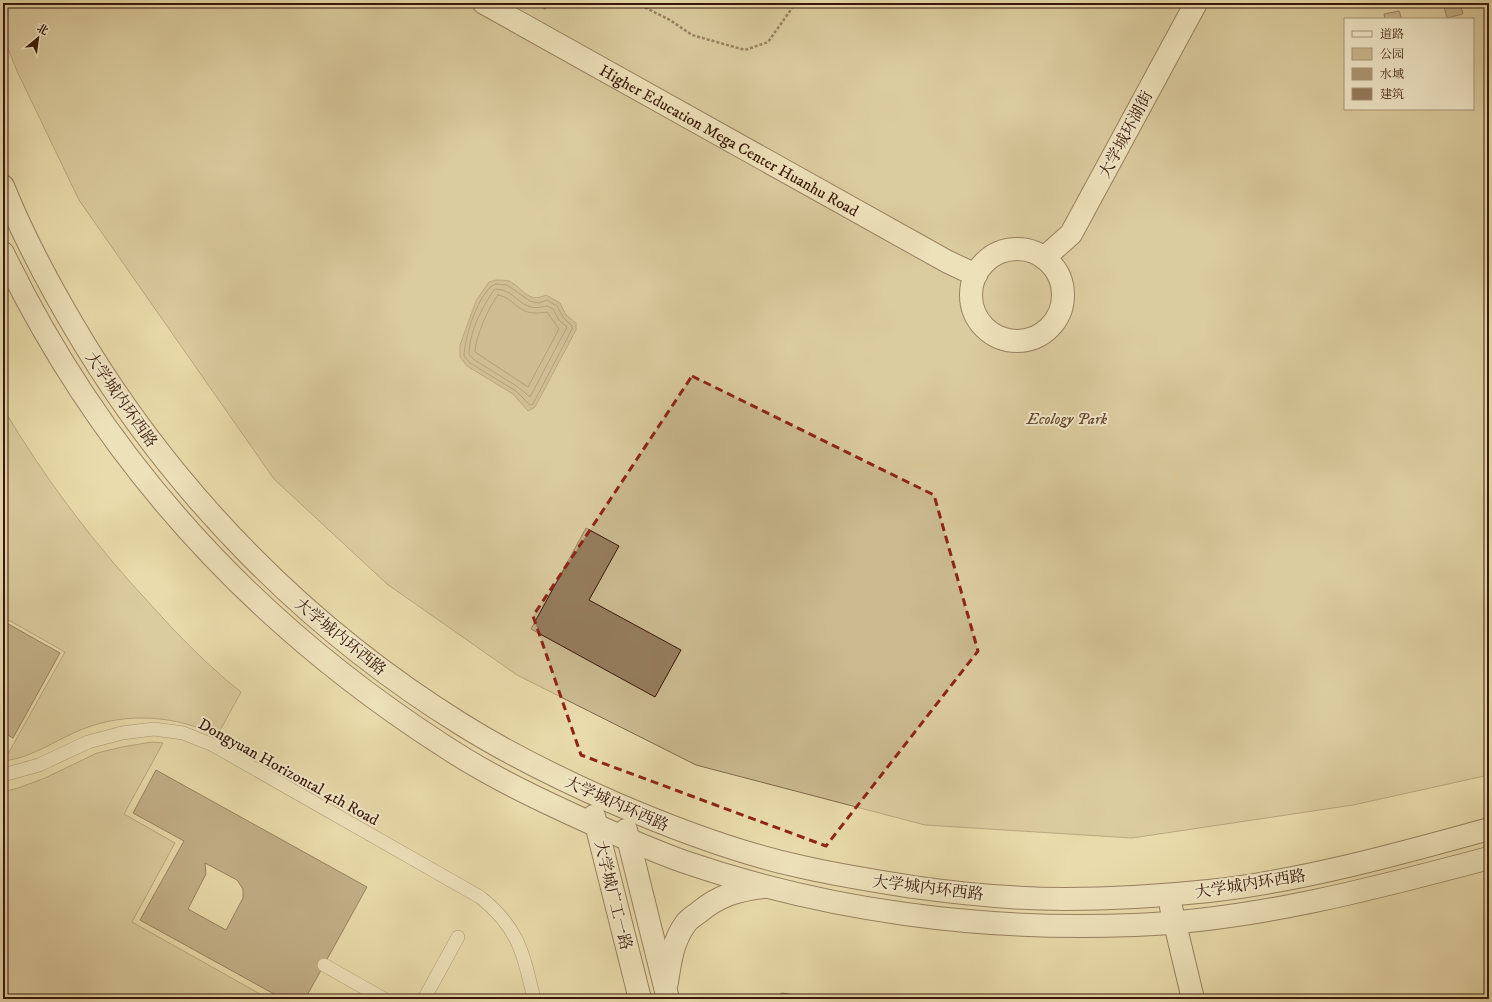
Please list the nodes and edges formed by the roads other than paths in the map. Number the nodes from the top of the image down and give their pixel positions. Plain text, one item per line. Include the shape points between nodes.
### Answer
1 (484, 3) edge
2 (1196, 3) edge
3 (3, 186) edge
4 (3, 253) edge
5 (1044, 258) junction
6 (976, 275) junction
7 (3, 776) edge
8 (588, 791) junction
9 (620, 806) junction
10 (597, 826) junction
11 (1489, 830) edge
12 (629, 840) junction
13 (1489, 858) edge
14 (768, 887) junction
15 (1167, 894) junction
16 (1174, 922) junction
17 (458, 938) dead end
18 (324, 965) dead end
19 (667, 994) edge
20 (384, 999) edge
21 (424, 999) edge
22 (534, 999) edge
23 (640, 999) edge
24 (1193, 999) edge

1 - 6 main road, Higher Education Mega Center Huanhu Road via 948,262
2 - 5 main road, 大学城环湖街 via 1071,234
3 - 8 main road, 大学城内环西路 via 43,273 101,372 151,443 197,500 239,545 303,606 403,685 491,742 539,769
4 - 10 main road, 大学城内环西路 via 37,319 124,454 176,518 256,600 317,655 387,708 445,747 527,793
5 - 6 main road via 1030,251 1014,249 998,253 985,262
5 - 6 main road via 1055,269 1062,282 1064,297 1061,312 1054,324 1043,334 1029,340 999,338 987,330 977,318 972,304 972,289
7 - 22 lane, Dongyuan Horizontal 4th Road via 39,765 88,742 122,733 154,729 183,733 213,745 480,897 495,909 517,940 524,955
8 - 9 main road, 大学城内环西路
8 - 10 main road, 大学城广工一路
9 - 12 main road, 大学城广工一路
9 - 15 main road, 大学城内环西路 via 725,846 796,866 884,883 951,892 1061,899
10 - 12 main road, 大学城内环西路
10 - 23 main road, 大学城广工一路
11 - 15 main road, 大学城内环西路 via 1286,878 1209,891
12 - 14 main road, 大学城内环西路
12 - 19 main road, 大学城广工一路
13 - 16 main road, 大学城内环西路 via 1292,905
14 - 16 main road, 大学城内环西路 via 880,910 948,919 1061,926
14 - 19 main road via 744,889 723,896 686,923 671,959
15 - 16 main road
16 - 24 main road
17 - 21 lane
18 - 20 lane

